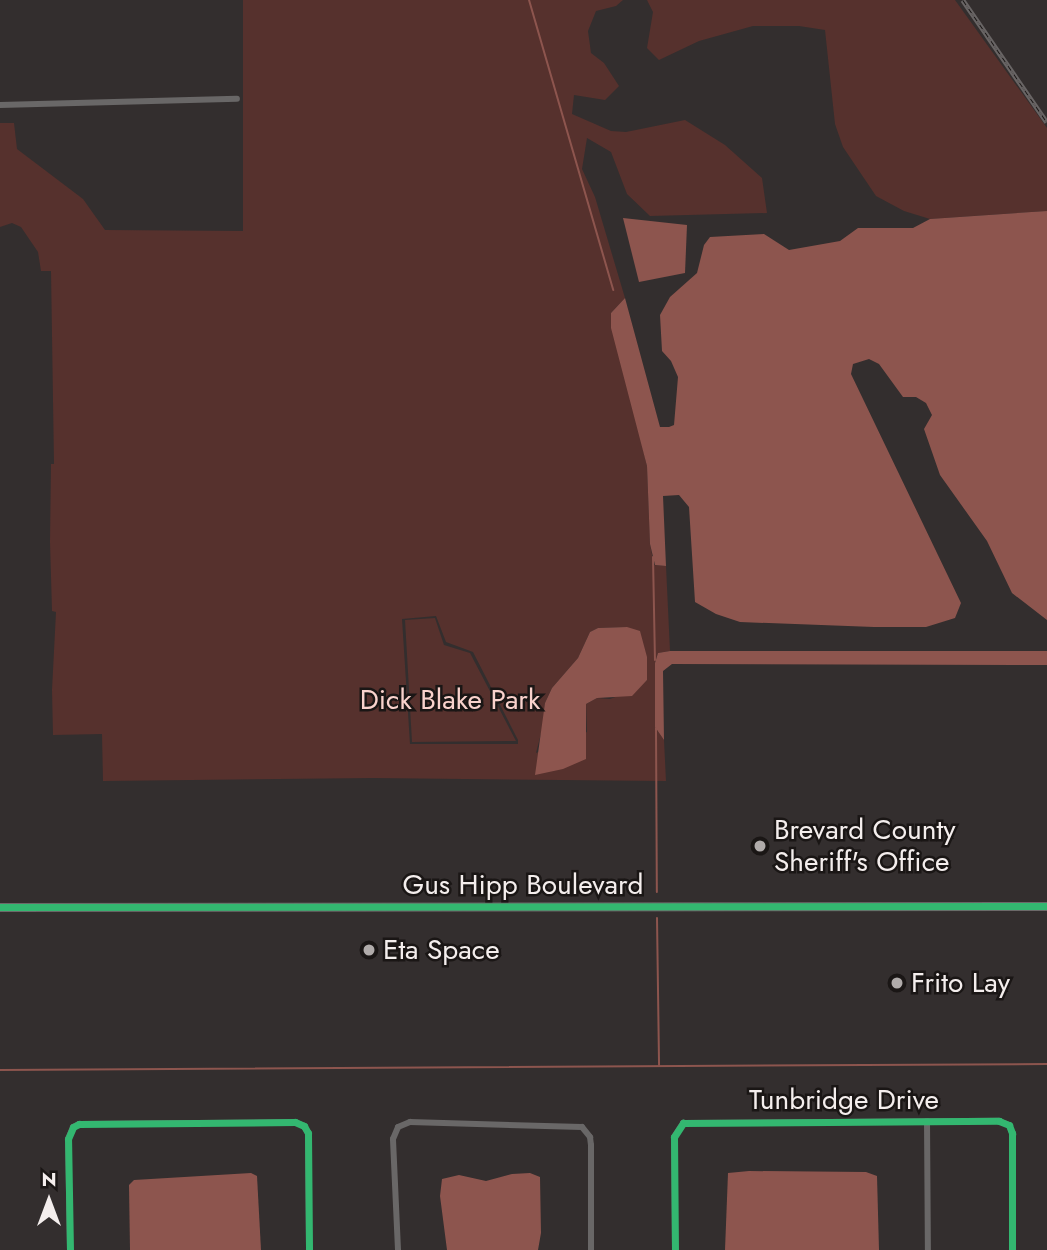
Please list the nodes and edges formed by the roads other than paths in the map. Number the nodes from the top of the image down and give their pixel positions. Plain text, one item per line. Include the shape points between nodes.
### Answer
1 (237, 99) dead end
2 (0, 105) edge
3 (1047, 906) edge
4 (0, 907) edge
5 (927, 1121) junction
6 (70, 1250) edge
7 (309, 1250) edge
8 (398, 1250) edge
9 (591, 1250) edge
10 (675, 1250) edge
11 (928, 1250) edge
12 (1012, 1250) edge

1 - 2 street
3 - 4 street, Gus Hipp Boulevard
5 - 10 street, Tunbridge Drive via 683,1123 674,1137
5 - 11 street
5 - 12 street, Tunbridge Drive via 999,1121 1009,1125
6 - 7 street via 68,1139 79,1124 295,1122 309,1133
8 - 9 street via 393,1139 398,1126 410,1122 582,1127 591,1145

